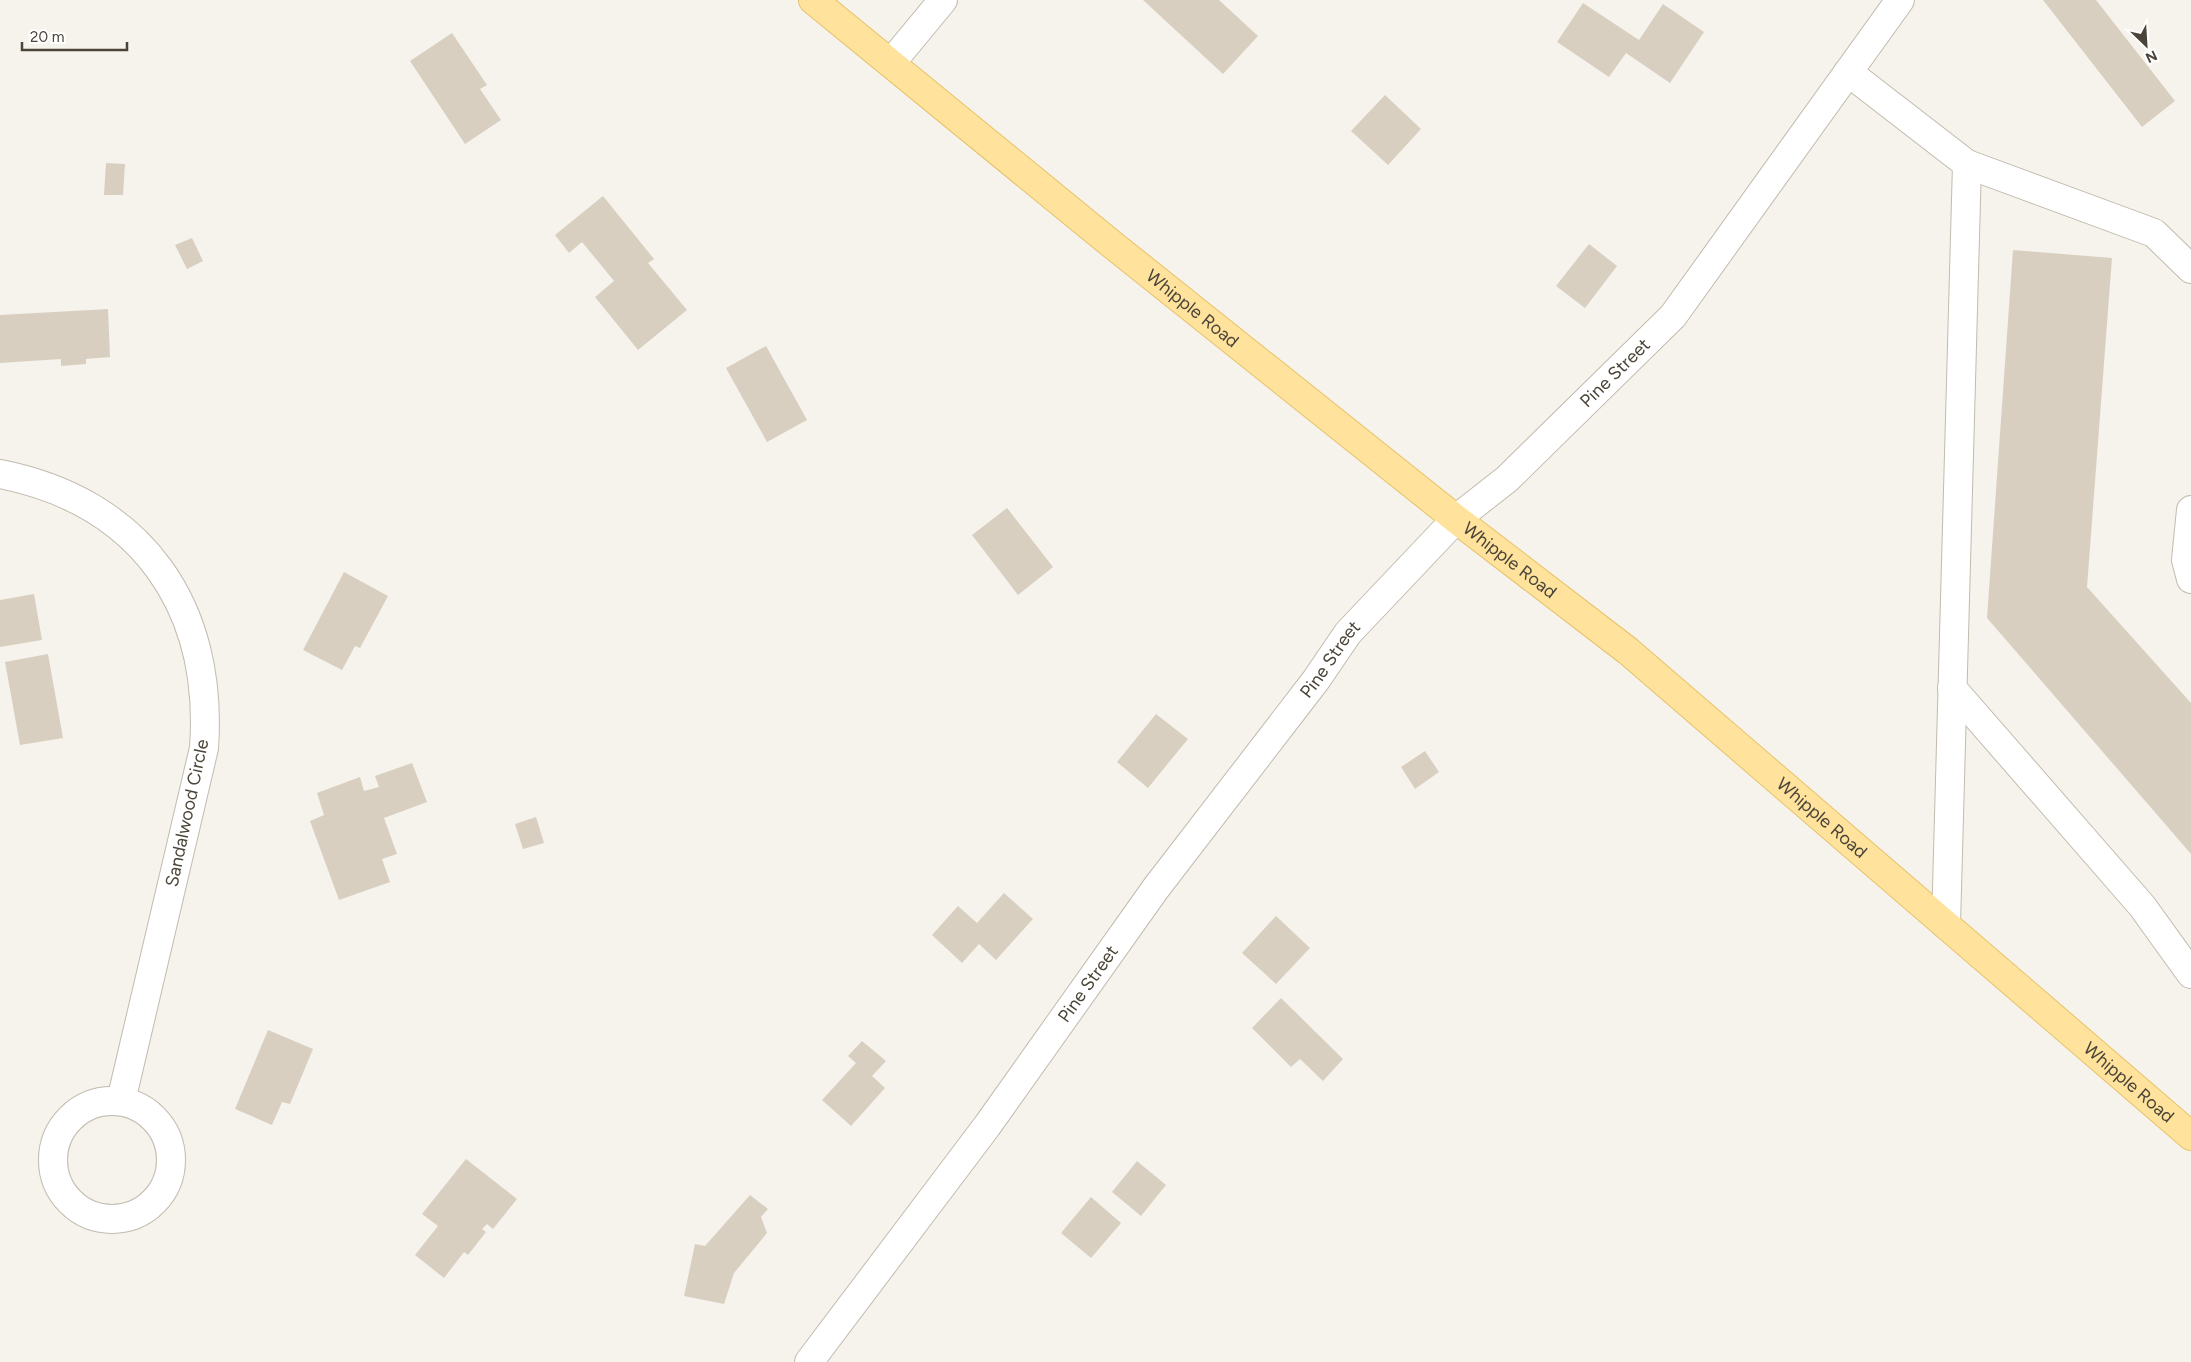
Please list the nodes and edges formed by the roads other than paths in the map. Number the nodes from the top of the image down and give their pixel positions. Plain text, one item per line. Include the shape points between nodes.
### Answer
1 (813, 0) edge
2 (942, 0) edge
3 (1900, 0) edge
4 (891, 63) junction
5 (1848, 72) junction
6 (1968, 164) junction
7 (2191, 269) edge
8 (0, 474) edge
9 (2191, 510) edge
10 (1456, 519) junction
11 (2191, 579) edge
12 (1952, 688) junction
13 (1946, 924) junction
14 (2191, 974) edge
15 (121, 1101) junction
16 (2191, 1136) edge
17 (809, 1362) edge

1 - 4 main road, Whipple Road
2 - 4 street
3 - 5 street, Pine Street
4 - 10 main road, Whipple Road
5 - 6 street
5 - 10 street, Pine Street via 1673,316 1507,479
6 - 7 street via 2154,232
6 - 12 street
8 - 15 street, Sandalwood Circle via 63,492 110,520 142,548 161,570 182,608 192,631 203,675 204,748
9 - 11 street via 2186,560
10 - 13 main road, Whipple Road via 1628,651
10 - 17 street, Pine Street via 1348,633 1316,680 1156,888 987,1126
12 - 13 street
12 - 14 street via 2142,906
13 - 16 main road, Whipple Road
15 - 15 street via 105,1101 77,1112 63,1126 54,1145 53,1169 61,1190 80,1210 108,1219 138,1213 156,1199 169,1176 171,1161 166,1138 154,1118 137,1106

